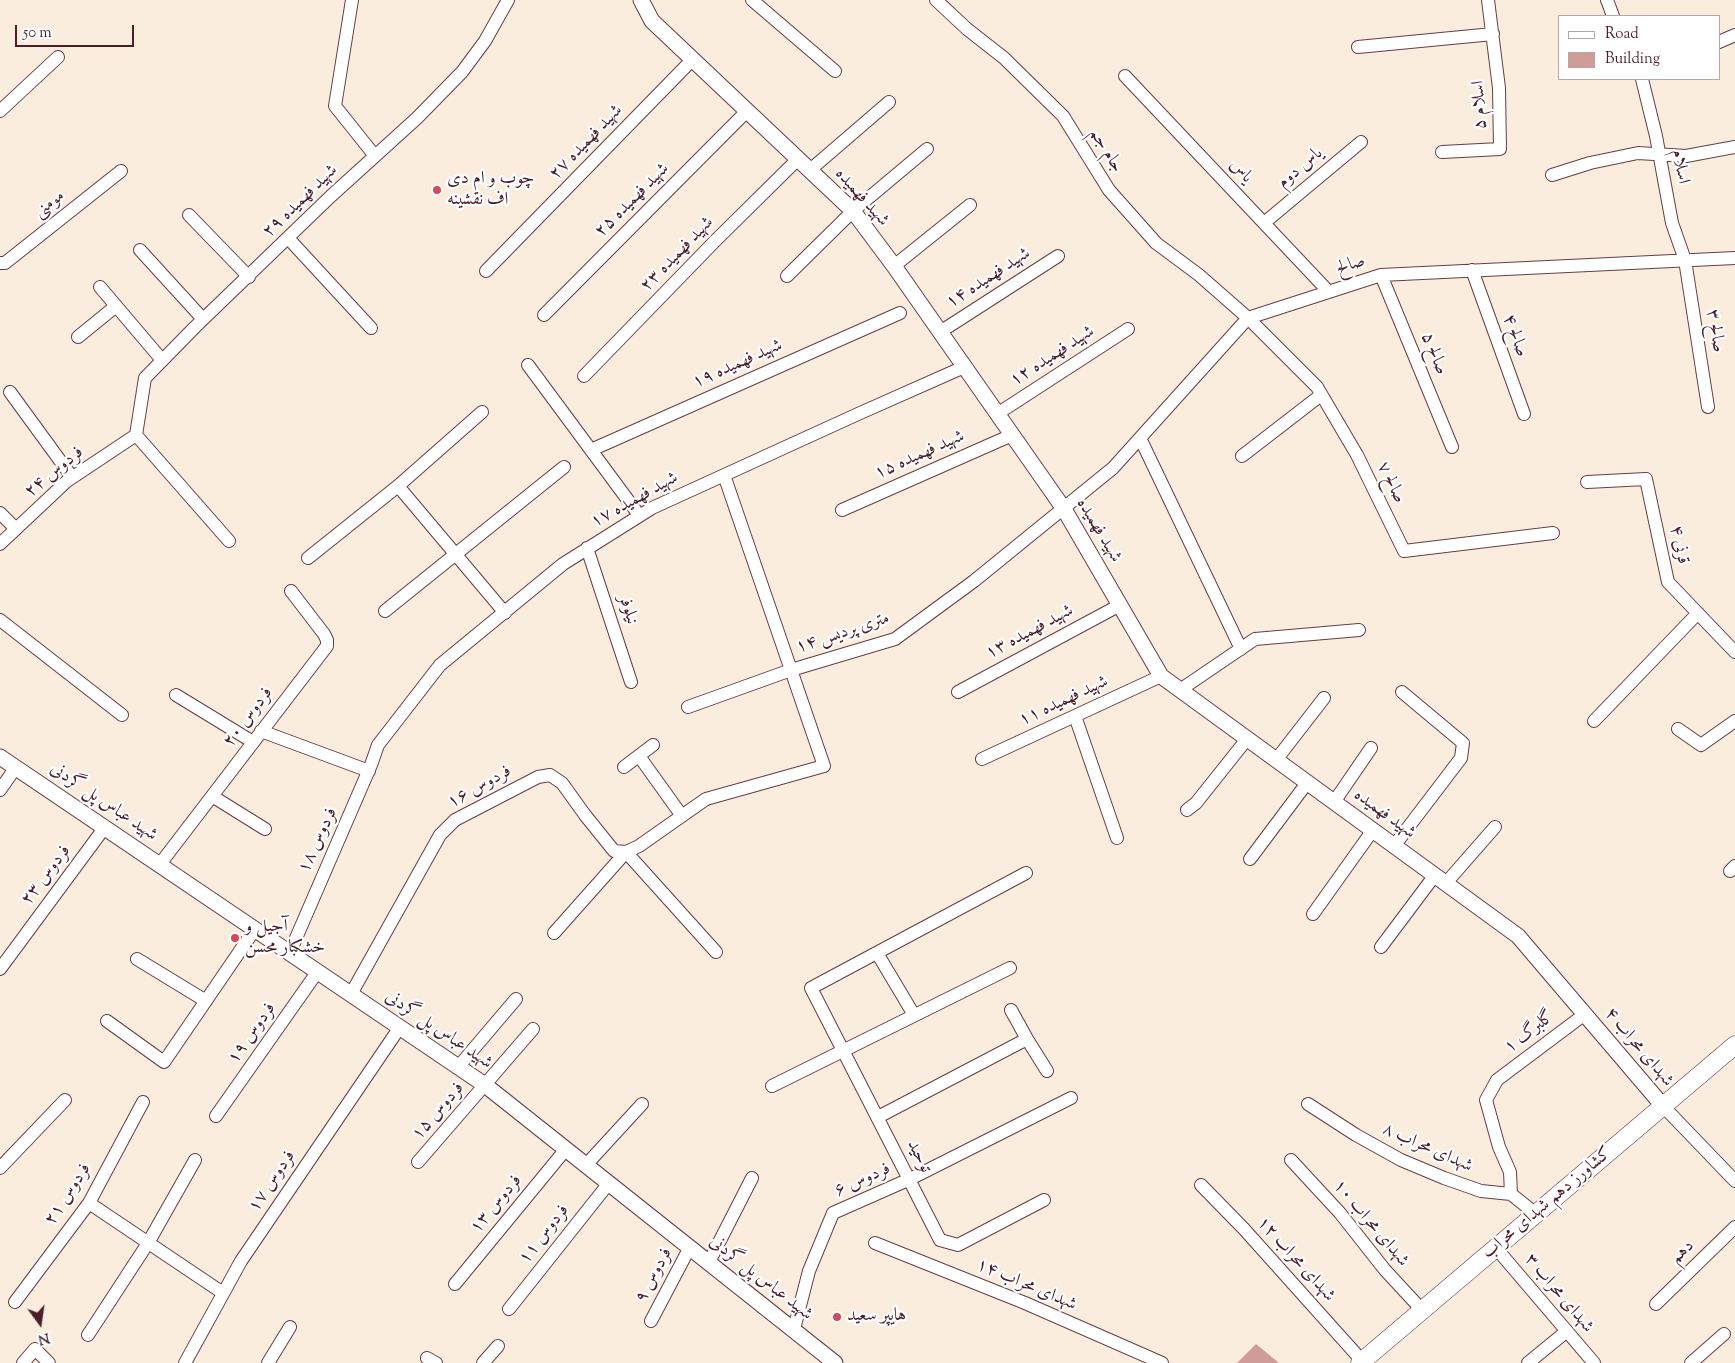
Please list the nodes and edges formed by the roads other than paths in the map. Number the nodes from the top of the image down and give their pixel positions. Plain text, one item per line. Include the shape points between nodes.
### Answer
1 (352, 0) edge
2 (508, 0) edge
3 (641, 0) edge
4 (752, 0) edge
5 (936, 0) edge
6 (1488, 0) edge
7 (1607, 0) edge
8 (1613, 15) edge
9 (1493, 34) junction
10 (1735, 35) edge
11 (1720, 42) edge
12 (1358, 47) dead end
13 (58, 57) dead end
14 (692, 60) junction
15 (835, 71) dead end
16 (1125, 76) dead end
17 (1642, 80) edge
18 (889, 102) dead end
19 (0, 111) edge
20 (747, 111) junction
21 (1361, 142) dead end
22 (1735, 147) edge
23 (927, 149) dead end
24 (1442, 152) dead end
25 (1659, 155) junction
26 (375, 156) junction
27 (798, 159) junction
28 (810, 170) junction
29 (121, 171) dead end
30 (1552, 175) dead end
31 (970, 205) dead end
32 (853, 212) junction
33 (189, 215) dead end
34 (1264, 223) junction
35 (288, 238) junction
36 (140, 250) dead end
37 (1058, 256) dead end
38 (1735, 258) edge
39 (1685, 260) junction
40 (0, 263) edge
41 (894, 266) junction
42 (1472, 270) junction
43 (486, 271) dead end
44 (1381, 275) junction
45 (786, 276) dead end
46 (249, 277) junction
47 (100, 287) dead end
48 (1329, 292) junction
49 (116, 306) junction
50 (900, 313) dead end
51 (544, 316) dead end
52 (1248, 318) junction
53 (203, 319) junction
54 (372, 328) dead end
55 (1128, 329) dead end
56 (940, 332) junction
57 (78, 337) dead end
58 (162, 360) junction
59 (528, 365) dead end
60 (964, 367) junction
61 (584, 376) dead end
62 (10, 392) dead end
63 (1321, 395) junction
64 (1708, 406) dead end
65 (482, 412) dead end
66 (997, 414) junction
67 (1524, 414) dead end
68 (136, 435) junction
69 (1012, 435) junction
70 (1140, 438) junction
71 (1452, 447) dead end
72 (591, 450) junction
73 (1242, 456) dead end
74 (564, 467) dead end
75 (724, 475) junction
76 (72, 477) junction
77 (1587, 482) dead end
78 (398, 486) junction
79 (1064, 509) junction
80 (842, 510) dead end
81 (0, 513) edge
82 (639, 515) junction
83 (16, 529) junction
84 (1552, 533) dead end
85 (229, 541) dead end
86 (0, 544) edge
87 (588, 548) junction
88 (456, 554) junction
89 (308, 558) dead end
90 (291, 591) dead end
91 (1120, 605) junction
92 (385, 611) dead end
93 (505, 613) junction
94 (1698, 613) junction
95 (0, 620) edge
96 (1359, 630) dead end
97 (1241, 649) junction
98 (1735, 652) edge
99 (791, 670) junction
100 (1161, 676) junction
101 (632, 682) dead end
102 (1180, 690) junction
103 (958, 692) dead end
104 (1402, 692) dead end
105 (176, 695) dead end
106 (1324, 698) dead end
107 (688, 707) dead end
108 (122, 715) dead end
109 (1075, 716) junction
110 (1594, 721) dead end
111 (1735, 721) edge
112 (1678, 729) dead end
113 (261, 731) junction
114 (1246, 739) junction
115 (253, 742) junction
116 (378, 745) joint
117 (653, 745) dead end
118 (1371, 748) dead end
119 (639, 756) junction
120 (0, 757) edge
121 (982, 759) dead end
122 (1276, 760) junction
123 (16, 767) junction
124 (624, 767) dead end
125 (369, 771) junction
126 (1307, 783) junction
127 (0, 790) edge
128 (212, 796) junction
129 (1334, 802) junction
130 (1187, 810) dead end
131 (682, 816) junction
132 (105, 827) junction
133 (1495, 827) dead end
134 (265, 829) dead end
135 (1373, 830) junction
136 (1117, 838) dead end
137 (1394, 846) junction
138 (626, 852) junction
139 (1250, 859) dead end
140 (160, 864) junction
141 (1026, 873) dead end
142 (1441, 879) junction
143 (1312, 914) dead end
144 (255, 929) junction
145 (554, 933) dead end
146 (1381, 947) dead end
147 (290, 952) junction
148 (716, 952) dead end
149 (877, 953) junction
150 (137, 959) dead end
151 (1010, 968) dead end
152 (0, 969) edge
153 (318, 971) junction
154 (352, 994) junction
155 (516, 999) dead end
156 (206, 1001) junction
157 (1011, 1010) dead end
158 (1585, 1014) junction
159 (914, 1016) junction
160 (107, 1021) dead end
161 (400, 1026) junction
162 (533, 1029) dead end
163 (1027, 1039) junction
164 (1735, 1045) edge
165 (843, 1050) junction
166 (459, 1066) junction
167 (1047, 1070) dead end
168 (485, 1085) junction
169 (772, 1086) dead end
170 (1071, 1098) dead end
171 (65, 1100) dead end
172 (144, 1102) dead end
173 (642, 1104) dead end
174 (1308, 1104) dead end
175 (1664, 1106) junction
176 (216, 1116) dead end
177 (878, 1117) junction
178 (566, 1149) junction
179 (195, 1160) dead end
180 (1291, 1160) dead end
181 (418, 1162) dead end
182 (586, 1165) junction
183 (0, 1168) edge
184 (752, 1178) dead end
185 (910, 1179) junction
186 (1735, 1181) edge
187 (609, 1183) junction
188 (1201, 1185) dead end
189 (1511, 1194) junction
190 (1044, 1200) dead end
191 (89, 1203) junction
192 (1536, 1214) junction
193 (1735, 1227) edge
194 (148, 1243) junction
195 (875, 1243) dead end
196 (690, 1247) junction
197 (1496, 1248) junction
198 (709, 1262) junction
199 (455, 1284) dead end
200 (223, 1293) junction
201 (15, 1302) dead end
202 (1656, 1304) dead end
203 (509, 1309) dead end
204 (1422, 1310) junction
205 (651, 1321) dead end
206 (290, 1327) dead end
207 (794, 1329) junction
208 (1567, 1331) junction
209 (1724, 1334) dead end
210 (88, 1335) dead end
211 (498, 1346) dead end
212 (1362, 1362) edge
213 (23, 1363) edge
214 (48, 1363) edge
215 (185, 1363) edge
216 (268, 1363) edge
217 (483, 1363) edge
218 (836, 1363) edge
219 (1162, 1363) edge
220 (1528, 1363) edge
221 (1594, 1363) edge
222 (1691, 1363) edge

1 - 26 street via 335,106
2 - 26 street, شهید فهمیده ۲۹ via 485,41 462,72
3 - 14 street, شهید فهمیده via 652,21
4 - 15 street
5 - 52 street, جام جم via 1004,58 1063,116 1109,190 1156,244 1199,274
6 - 9 street, اسلام ۵
7 - 8 street
9 - 12 street
9 - 24 street, اسلام ۵ via 1500,149
10 - 11 street
13 - 19 street
14 - 20 street, شهید فهمیده
14 - 43 street, شهید فهمیده ۲۷
16 - 34 street, یاس
17 - 25 street, اسلام
18 - 28 street
20 - 27 street, شهید فهمیده
20 - 51 street, شهید فهمیده ۲۵
21 - 34 street, یاس دوم
22 - 25 street via 1686,156
23 - 32 street
25 - 30 street via 1638,154 1590,163
25 - 39 street, اسلام via 1672,223
26 - 35 street, شهید فهمیده ۲۹
27 - 28 street, شهید فهمیده
27 - 61 street, شهید فهمیده ۲۳
28 - 32 street, شهید فهمیده
29 - 40 street, مومنی via 5,263
31 - 41 street
32 - 41 street, شهید فهمیده
32 - 45 street
33 - 46 street
34 - 48 street, یاس
35 - 46 street, شهید فهمیده ۲۹
35 - 54 street
36 - 53 street
37 - 56 street, شهید فهمیده ۱۴
38 - 39 street, صالح
39 - 42 street, صالح
39 - 64 street, صالح ۳
41 - 56 street, شهید فهمیده
42 - 44 street, صالح
42 - 67 street, صالح ۴
44 - 48 street, صالح
44 - 71 street, صالح ۵
46 - 53 street, شهید فهمیده ۲۹
47 - 49 street
48 - 52 street, صالح
49 - 57 street
49 - 58 street
50 - 72 street, شهید فهمیده ۱۹
52 - 63 street, صالح ۷ via 1317,387
52 - 70 street
53 - 58 street, شهید فهمیده ۲۹
55 - 66 street, شهید فهمیده ۱۲
56 - 60 street, شهید فهمیده
58 - 68 street, شهید فهمیده ۲۹ via 145,378
59 - 72 street
60 - 66 street, شهید فهمیده
60 - 75 street, شهید فهمیده ۱۷
62 - 76 street
63 - 73 street
63 - 84 street, صالح ۷ via 1357,455 1404,551
65 - 78 street
66 - 69 street, شهید فهمیده
68 - 76 street, فردوس ۲۴
68 - 85 street
69 - 79 street, شهید فهمیده
69 - 80 street, شهید فهمیده ۱۵
70 - 79 street via 1114,468
70 - 97 street
72 - 82 street
74 - 88 street
75 - 82 street, شهید فهمیده ۱۷
75 - 99 street
76 - 83 street, فردوس ۲۴
77 - 94 street, قرنی ۴ via 1646,479 1668,582
78 - 88 street
78 - 89 street
79 - 91 street, شهید فهمیده
79 - 99 street, ۱۴ متری پردیس via 974,582 895,639
81 - 83 street
82 - 87 street, شهید فهمیده ۱۷
83 - 86 street, فردوس ۲۴
87 - 93 street, شهید فهمیده ۱۷ via 563,564
87 - 101 street, نیلوفر
88 - 92 street
88 - 93 street
90 - 113 street, فردوس ۲۰ via 324,634 326,646
91 - 100 street, شهید فهمیده
91 - 103 street, شهید فهمیده ۱۳
93 - 116 street, شهید فهمیده ۱۷ via 440,665
94 - 98 street, قرنی ۴
94 - 110 street
95 - 108 street
96 - 97 street via 1255,639
97 - 102 street
99 - 107 street, ۱۴ متری پردیس
99 - 131 street via 824,766 706,799
100 - 102 street, شهید فهمیده
100 - 109 street, شهید فهمیده ۱۱
102 - 114 street, شهید فهمیده
104 - 137 street via 1464,743 1461,758
105 - 115 street
106 - 122 street
109 - 121 street, شهید فهمیده ۱۱
109 - 136 street
111 - 112 street via 1700,745
113 - 115 street, فردوس ۲۰
113 - 125 street
114 - 122 street, شهید فهمیده
114 - 130 street
115 - 128 street, فردوس ۲۰
116 - 125 street, فردوس ۱۸
117 - 119 street
118 - 129 street
119 - 124 street
119 - 131 street
120 - 123 street, شهید عباس پل گردنی
122 - 126 street, شهید فهمیده
123 - 127 street
123 - 132 street, شهید عباس پل گردنی
125 - 147 street, فردوس ۱۸
126 - 129 street, شهید فهمیده
126 - 139 street
128 - 134 street
128 - 140 street, فردوس ۲۰
129 - 135 street, شهید فهمیده
131 - 138 street
132 - 140 street, شهید عباس پل گردنی
132 - 152 street, فردوس ۲۳
133 - 142 street
135 - 137 street, شهید فهمیده
135 - 143 street
137 - 142 street, شهید فهمیده
138 - 145 street
138 - 148 street
138 - 154 street, فردوس ۱۶ via 614,851 562,783 550,774 529,781 455,820 440,835
140 - 144 street, شهید عباس پل گردنی
141 - 149 street
142 - 146 street
142 - 158 street, شهید فهمیده via 1518,936
144 - 147 street, شهید عباس پل گردنی
144 - 156 street
147 - 153 street, شهید عباس پل گردنی
149 - 159 street
149 - 165 street, توحید via 811,988
150 - 156 street
151 - 159 street
153 - 154 street, شهید عباس پل گردنی
153 - 176 street, فردوس ۱۹
154 - 161 street, شهید عباس پل گردنی
155 - 166 street
156 - 160 street via 164,1062
157 - 163 street
158 - 175 street, شهدای محراب ۴
158 - 189 street, گلبرگ ۱ via 1497,1080 1486,1100 1499,1147 1510,1172
159 - 165 street
161 - 166 street, شهید عباس پل گردنی
161 - 200 street, فردوس ۱۷ via 241,1261
162 - 168 street, فردوس ۱۵
163 - 167 street
163 - 177 street
164 - 175 main road, کشاورز دهم شهدای محراب
165 - 169 street
165 - 177 street, توحید
166 - 168 street, شهید عباس پل گردنی
168 - 178 street, شهید عباس پل گردنی
168 - 181 street, فردوس ۱۵
170 - 185 street, فردوس ۶
171 - 183 street
172 - 191 street, فردوس ۲۱
173 - 182 street
174 - 189 street, شهدای محراب ۸ via 1356,1136 1401,1160 1481,1191
175 - 186 street
175 - 192 main road, کشاورز دهم شهدای محراب
177 - 185 street, توحید
178 - 182 street, شهید عباس پل گردنی
178 - 199 street, فردوس ۱۳
179 - 194 street
180 - 204 street, شهدای محراب ۱۰
182 - 187 street, شهید عباس پل گردنی
184 - 198 street
185 - 190 street, توحید via 940,1240 958,1245
185 - 207 street, فردوس ۶ via 833,1213 809,1270
187 - 196 street, شهید عباس پل گردنی
187 - 203 street, فردوس ۱۱
188 - 212 street, شهدای محراب ۱۲
189 - 192 street
191 - 194 street
191 - 201 street, فردوس ۲۱
192 - 197 main road, کشاورز دهم شهدای محراب
193 - 202 street, دهم
194 - 200 street
194 - 210 street
195 - 219 street, شهدای محراب ۱۴ via 1025,1303
196 - 198 street, شهید عباس پل گردنی
196 - 205 street, فردوس ۹
197 - 204 main road, کشاورز دهم شهدای محراب
197 - 208 street, شهدای محراب ۳
198 - 207 street, شهید عباس پل گردنی
200 - 215 street, فردوس ۱۷
204 - 212 main road, کشاورز دهم شهدای محراب
206 - 216 street
207 - 218 street, شهید عباس پل گردنی
208 - 220 street
208 - 221 street, شهدای محراب ۳
209 - 222 street
211 - 217 street
213 - 214 street via 35,1349

